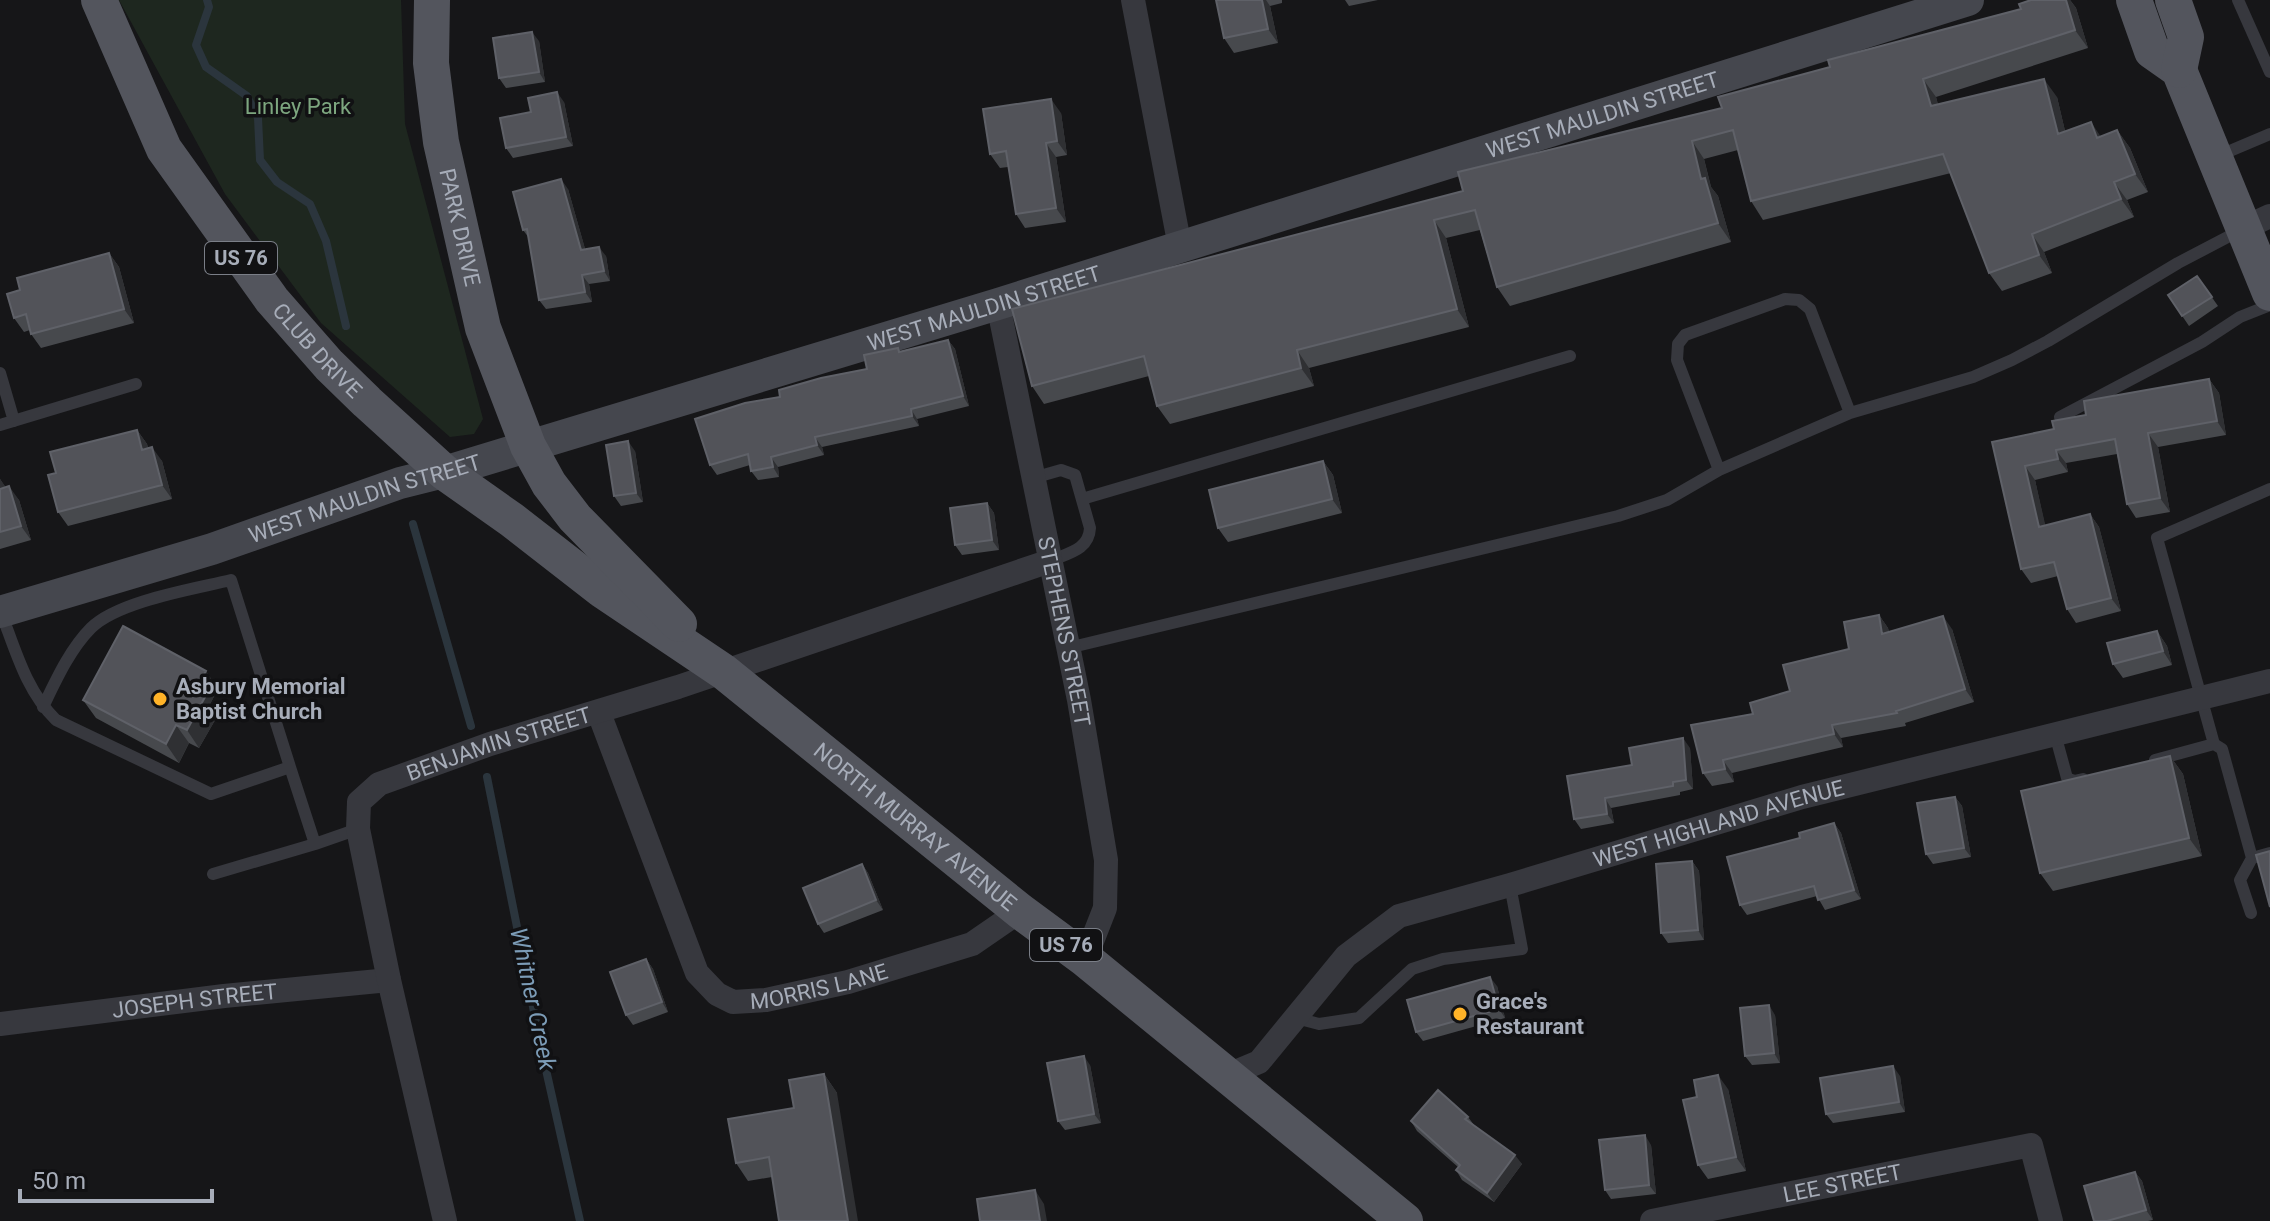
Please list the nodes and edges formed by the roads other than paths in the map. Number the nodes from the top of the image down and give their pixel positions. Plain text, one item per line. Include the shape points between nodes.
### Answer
1 (99, 0) edge
2 (432, 0) edge
3 (1133, 0) edge
4 (1968, 0) edge
5 (2134, 0) edge
6 (2173, 0) edge
7 (2238, 0) edge
8 (2179, 70) junction
9 (2270, 72) edge
10 (2270, 134) edge
11 (2214, 157) junction
12 (2257, 222) edge
13 (1180, 247) junction
14 (2270, 293) edge
15 (998, 304) junction
16 (2270, 305) edge
17 (1570, 356) dead end
18 (0, 373) edge
19 (136, 384) dead end
20 (1850, 413) junction
21 (2060, 417) edge
22 (14, 421) junction
23 (0, 425) edge
24 (528, 446) junction
25 (1719, 470) junction
26 (444, 472) junction
27 (1033, 478) junction
28 (2270, 489) edge
29 (1082, 499) junction
30 (1050, 561) junction
31 (1, 612) edge
32 (1068, 648) junction
33 (724, 672) junction
34 (2270, 681) edge
35 (2200, 698) junction
36 (43, 707) junction
37 (599, 713) junction
38 (2055, 734) junction
39 (2214, 744) junction
40 (2136, 765) edge
41 (290, 767) junction
42 (2090, 777) edge
43 (358, 829) junction
44 (315, 844) junction
45 (2270, 853) edge
46 (2252, 858) junction
47 (213, 874) dead end
48 (1510, 885) junction
49 (1020, 911) junction
50 (2251, 913) dead end
51 (1085, 959) junction
52 (389, 980) junction
53 (1296, 1018) junction
54 (0, 1024) edge
55 (1228, 1075) junction
56 (445, 1221) edge
57 (1405, 1221) edge
58 (1652, 1221) edge
59 (2051, 1221) edge

1 - 26 main road, CLUB DRIVE / US 76 via 164,149 225,236 329,365
2 - 24 main road, PARK DRIVE / US 76 via 431,63 441,142 483,328
3 - 13 street
4 - 13 street, WEST MAULDIN STREET
5 - 8 main road via 2152,51
6 - 8 main road via 2186,37
7 - 9 lane
8 - 11 main road
10 - 11 lane
11 - 12 main road
12 - 14 main road
12 - 20 lane via 2012,360 1973,377
13 - 15 street, WEST MAULDIN STREET
15 - 24 street, WEST MAULDIN STREET
15 - 27 street, STEPHENS STREET
16 - 21 lane
17 - 29 lane
18 - 22 lane
19 - 22 lane
20 - 25 lane
20 - 25 lane via 1810,309 1799,300 1785,299 1685,335 1677,360
22 - 23 lane
24 - 26 street, WEST MAULDIN STREET
24 - 33 main road, NORTH MURRAY AVENUE / US 76 via 575,518
25 - 32 lane via 1667,500 1618,516
26 - 31 street, WEST MAULDIN STREET
26 - 33 main road, NORTH MURRAY AVENUE / US 76 via 602,590
27 - 29 lane via 1068,471 1075,475
27 - 30 street, STEPHENS STREET
28 - 35 lane via 2157,538
29 - 30 lane via 1090,537 1084,546
30 - 32 street, STEPHENS STREET
30 - 33 street, BENJAMIN STREET
31 - 36 lane
32 - 51 street, STEPHENS STREET via 1106,860 1105,908
33 - 37 street, BENJAMIN STREET
33 - 49 main road, NORTH MURRAY AVENUE / US 76
34 - 35 street, WEST HIGHLAND AVENUE
35 - 38 street, WEST HIGHLAND AVENUE
35 - 39 lane
36 - 41 lane via 56,720 211,794
36 - 41 lane via 91,628 121,609 231,580
37 - 43 street, BENJAMIN STREET via 379,784 359,802
37 - 49 street, MORRIS LANE via 697,973 733,1002 848,982 972,944
38 - 42 lane via 2067,778
38 - 48 street, WEST HIGHLAND AVENUE via 1802,797
39 - 40 lane
39 - 46 lane via 2222,749
41 - 44 lane
43 - 44 lane
43 - 52 street, BENJAMIN STREET
44 - 47 lane
45 - 46 lane
46 - 50 lane via 2240,880
48 - 53 street, WEST HIGHLAND AVENUE via 1399,916 1346,956
48 - 53 lane via 1522,949 1443,959 1412,969 1359,1018 1319,1024
49 - 51 main road, NORTH MURRAY AVENUE / US 76
51 - 55 main road, NORTH MURRAY AVENUE / US 76
52 - 54 street, JOSEPH STREET
52 - 56 street, BENJAMIN STREET
53 - 55 street, WEST HIGHLAND AVENUE via 1259,1062
55 - 57 main road, NORTH MURRAY AVENUE / US 76
58 - 59 street, LEE STREET via 2031,1145

